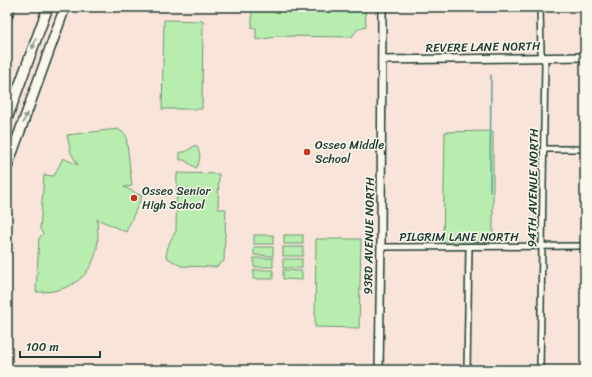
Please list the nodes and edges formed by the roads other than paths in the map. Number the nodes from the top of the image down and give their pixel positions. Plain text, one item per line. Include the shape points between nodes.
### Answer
1 (48, 7) edge
2 (65, 7) edge
3 (382, 7) edge
4 (540, 7) edge
5 (585, 57) edge
6 (543, 58) junction
7 (382, 60) junction
8 (7, 119) edge
9 (544, 149) junction
10 (585, 149) edge
11 (7, 168) edge
12 (542, 246) junction
13 (585, 246) edge
14 (381, 247) junction
15 (469, 247) junction
16 (379, 370) edge
17 (467, 370) edge
18 (540, 370) edge

1 -> 8 highway
11 -> 2 highway
3 - 7 street, 93RD AVENUE NORTH
4 - 6 street, 94TH AVENUE NORTH
5 - 6 street, REVERE LANE NORTH
6 - 7 street, REVERE LANE NORTH
6 - 9 street, 94TH AVENUE NORTH
7 - 14 street, 93RD AVENUE NORTH
9 - 10 street
9 - 12 street, 94TH AVENUE NORTH
12 - 13 street, PILGRIM LANE NORTH
12 - 15 street, PILGRIM LANE NORTH
12 - 18 street, 94TH AVENUE NORTH
14 - 15 street, PILGRIM LANE NORTH
14 - 16 street, 93RD AVENUE NORTH
15 - 17 street

